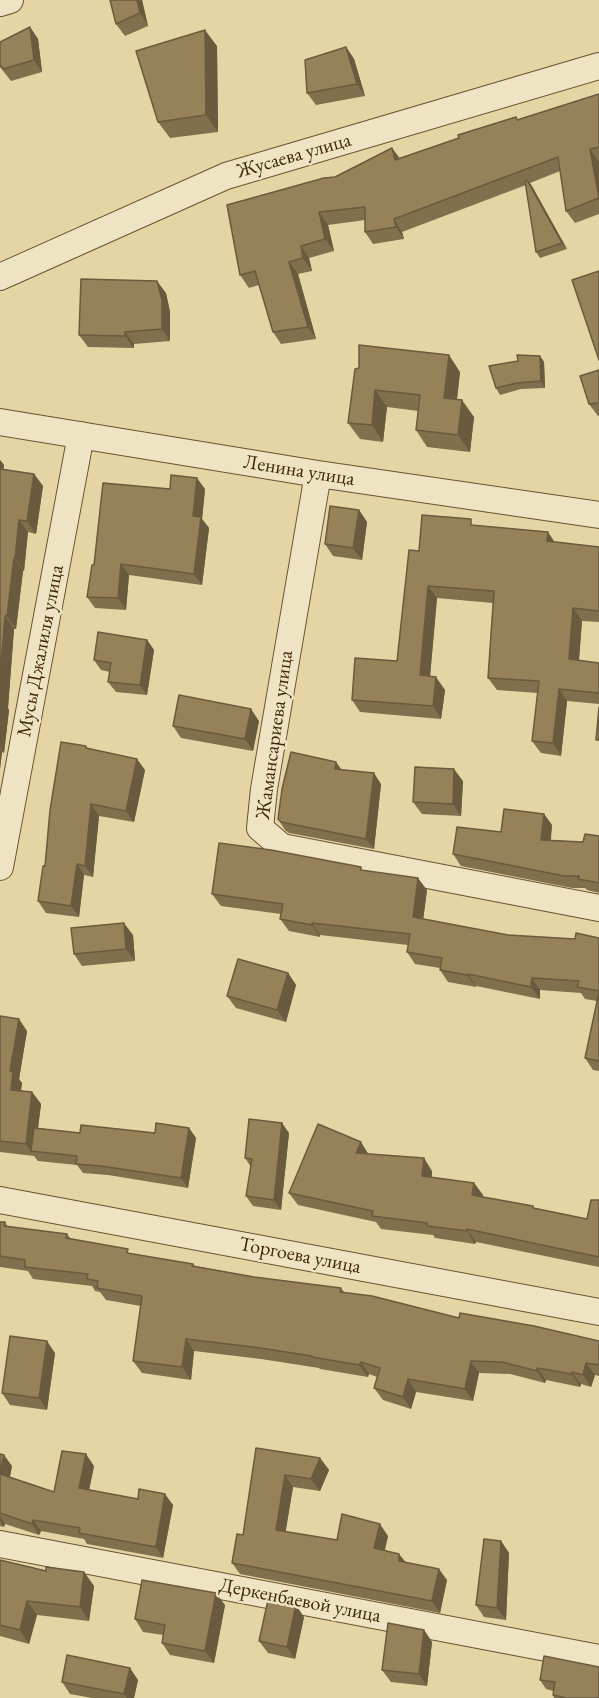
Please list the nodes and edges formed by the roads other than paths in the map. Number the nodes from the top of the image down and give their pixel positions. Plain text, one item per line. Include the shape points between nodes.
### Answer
1 (9, 0) edge
2 (0, 3) edge
3 (599, 66) edge
4 (0, 277) edge
5 (0, 422) edge
6 (81, 435) junction
7 (318, 474) junction
8 (592, 508) edge
9 (0, 867) edge
10 (599, 908) edge
11 (0, 1200) edge
12 (599, 1312) edge
13 (0, 1544) edge
14 (599, 1658) edge

1 - 2 street
3 - 4 street, Жусаева улица via 226,176
5 - 6 street, Ленина улица
6 - 7 street, Ленина улица
6 - 9 street, Мусы Джалиля улица
7 - 8 street, Ленина улица
7 - 10 street, Жамансариева улица via 260,828 282,847
11 - 12 street, Торгоева улица
13 - 14 street, Деркенбаевой улица

